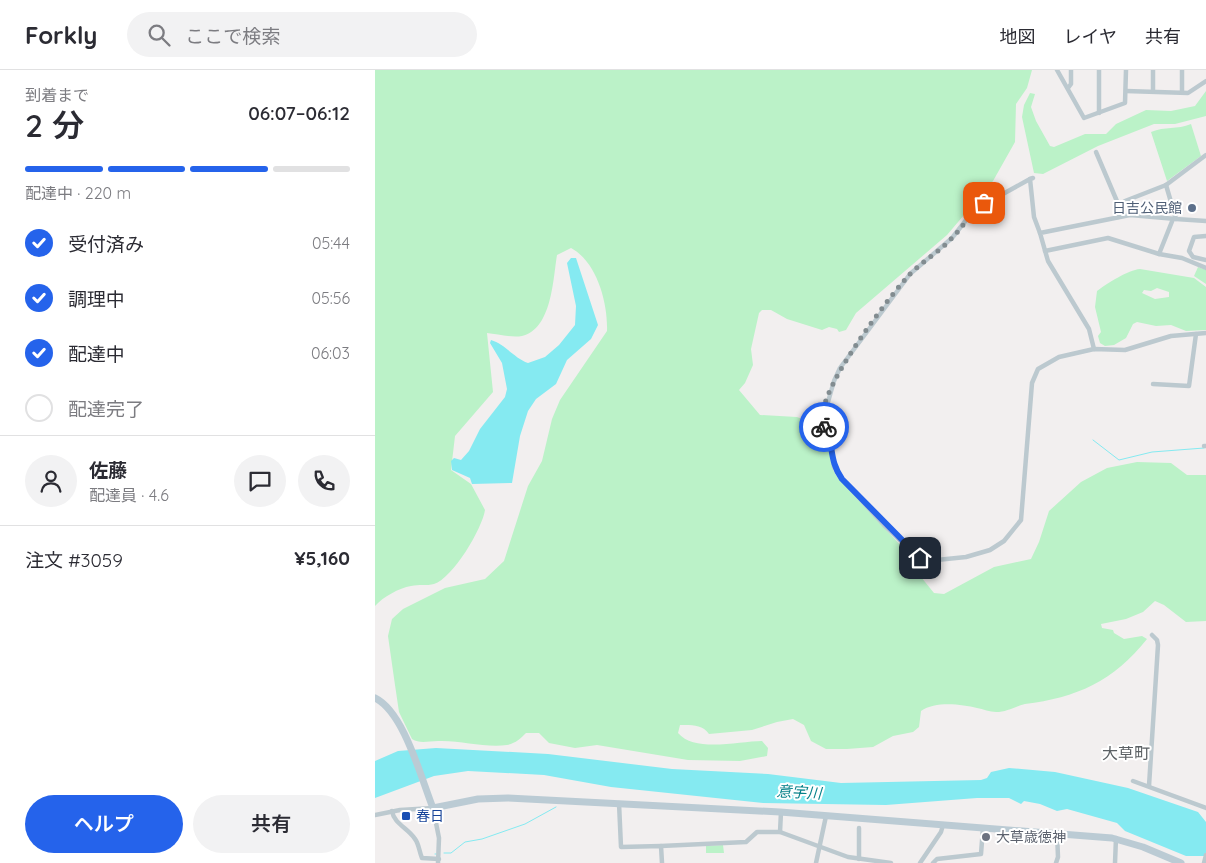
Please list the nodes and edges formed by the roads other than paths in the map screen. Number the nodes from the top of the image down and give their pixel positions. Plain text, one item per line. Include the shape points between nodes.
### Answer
1 (1057, 70) edge
2 (1071, 70) edge
3 (1099, 70) edge
4 (1126, 70) edge
5 (1153, 70) edge
6 (1182, 70) edge
7 (1206, 82) edge
8 (1068, 88) junction
9 (1126, 91) junction
10 (1153, 91) junction
11 (1182, 92) junction
12 (1099, 113) junction
13 (1096, 152) dead end
14 (1206, 155) edge
15 (1166, 185) junction
16 (1119, 206) junction
17 (1118, 217) junction
18 (1174, 219) junction
19 (1206, 221) edge
20 (1040, 233) junction
21 (1206, 236) edge
22 (1045, 251) junction
23 (1159, 254) junction
24 (1206, 260) edge
25 (1206, 268) edge
26 (1206, 333) edge
27 (1196, 334) junction
28 (1094, 349) junction
29 (1153, 384) dead end
30 (1152, 635) dead end
31 (375, 698) edge
32 (1133, 781) dead end
33 (1149, 786) junction
34 (619, 803) junction
35 (433, 806) junction
36 (1206, 808) edge
37 (392, 811) junction
38 (781, 812) junction
39 (375, 815) edge
40 (826, 816) junction
41 (943, 825) junction
42 (859, 828) dead end
43 (983, 828) junction
44 (780, 832) junction
45 (1057, 833) junction
46 (1116, 838) junction
47 (661, 846) junction
48 (819, 847) junction
49 (1206, 855) edge
50 (859, 859) junction
51 (438, 861) edge
52 (662, 863) edge
53 (816, 863) edge
54 (891, 863) edge
55 (920, 863) edge
56 (933, 863) edge
57 (1056, 863) edge
58 (1115, 863) edge
59 (1181, 863) edge
60 (1204, 863) edge

1 - 8 street
2 - 8 street
3 - 12 street
4 - 9 street
5 - 10 street
6 - 11 street
7 - 11 street via 1189,93
8 - 12 street via 1084,118
9 - 10 street
9 - 12 street via 1125,103
10 - 11 street
13 - 16 street
14 - 15 street
15 - 16 street
15 - 18 street
16 - 17 street
17 - 18 street via 1139,214
17 - 20 street
18 - 19 street
18 - 23 street
20 - 22 street
20 - 28 street via 1034,217 1031,179 974,210 952,238 910,274 847,358 834,381 822,419 831,443 834,467 878,518 920,558 927,561 966,557 990,550 1004,541 1021,520 1030,406 1038,369 1059,358
21 - 24 street via 1194,237 1189,253 1197,259
22 - 23 street via 1105,238
22 - 28 street via 1057,278 1089,329
23 - 25 street via 1183,258
26 - 27 street
27 - 28 street via 1171,336 1125,350
27 - 29 street via 1189,386
30 - 33 street via 1158,645
31 - 35 street via 394,714
32 - 33 street
33 - 36 street
34 - 35 street via 494,798
34 - 38 street
34 - 47 street via 621,847
35 - 37 street
35 - 51 street via 439,838
37 - 39 street
37 - 51 street via 395,820 417,841 422,858
38 - 40 street
38 - 44 street
40 - 41 street
40 - 48 street
41 - 43 street
41 - 55 street
42 - 50 street
43 - 45 street
43 - 56 street via 981,854 937,859
44 - 47 street via 757,832 746,842
44 - 48 street
45 - 46 street
45 - 57 street
46 - 58 street
46 - 59 street
47 - 52 street
48 - 50 street
48 - 53 street
49 - 60 street
50 - 54 street

